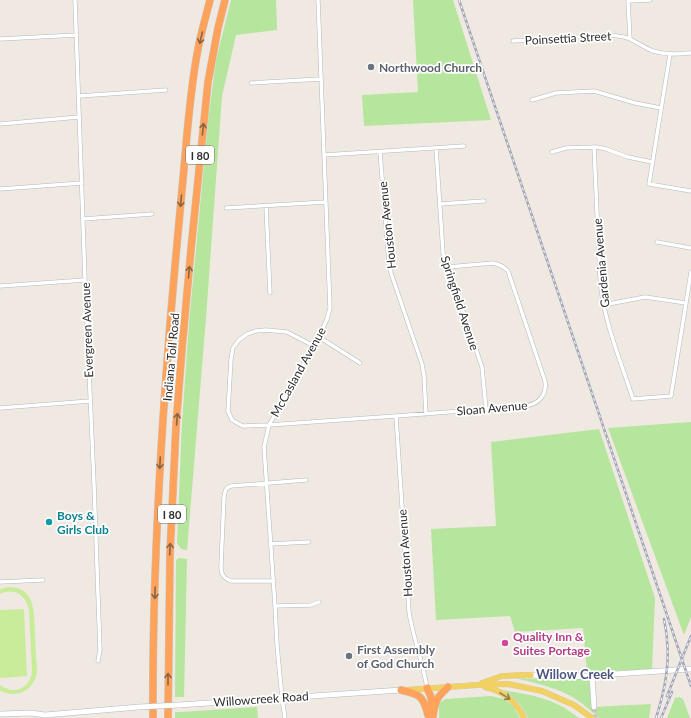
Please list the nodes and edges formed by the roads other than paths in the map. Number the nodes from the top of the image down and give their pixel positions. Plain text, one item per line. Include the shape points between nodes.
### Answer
1 (75, 0) edge
2 (210, 0) edge
3 (225, 0) edge
4 (318, 0) edge
5 (650, 0) edge
6 (628, 1) edge
7 (76, 35) junction
8 (0, 39) edge
9 (630, 39) junction
10 (513, 41) dead end
11 (691, 53) edge
12 (670, 54) junction
13 (321, 79) junction
14 (251, 83) dead end
15 (166, 90) dead end
16 (78, 96) junction
17 (532, 100) dead end
18 (661, 108) junction
19 (79, 117) junction
20 (0, 124) edge
21 (464, 146) dead end
22 (594, 147) junction
23 (436, 148) junction
24 (380, 152) junction
25 (552, 152) dead end
26 (324, 155) junction
27 (652, 162) junction
28 (82, 183) junction
29 (0, 189) edge
30 (691, 191) edge
31 (484, 201) dead end
32 (326, 202) junction
33 (440, 204) junction
34 (266, 206) junction
35 (226, 208) dead end
36 (152, 214) dead end
37 (83, 219) junction
38 (657, 242) dead end
39 (691, 248) edge
40 (448, 266) junction
41 (691, 272) edge
42 (85, 280) junction
43 (0, 286) edge
44 (270, 293) dead end
45 (686, 303) junction
46 (603, 305) junction
47 (319, 337) junction
48 (314, 346) junction
49 (360, 363) dead end
50 (90, 401) junction
51 (0, 408) edge
52 (486, 409) junction
53 (426, 414) junction
54 (396, 416) junction
55 (269, 425) junction
56 (306, 480) dead end
57 (266, 483) junction
58 (309, 542) dead end
59 (270, 544) junction
60 (43, 580) dead end
61 (274, 581) junction
62 (0, 582) edge
63 (319, 602) dead end
64 (276, 606) junction
65 (98, 661) dead end
66 (691, 669) edge
67 (531, 676) joint
68 (592, 676) junction
69 (477, 685) junction
70 (448, 687) junction
71 (427, 688) junction
72 (401, 690) junction
73 (282, 698) junction
74 (594, 707) tunnel mouth
75 (0, 714) edge
76 (45, 715) junction
77 (431, 717) edge
78 (36, 718) edge
79 (153, 718) edge
80 (168, 718) edge
81 (285, 718) edge
82 (524, 718) edge
83 (592, 718) edge

1 - 7 street, Evergreen Avenue
2 -> 79 highway, Indiana Toll Road / I 80 via 193,81 168,341 156,554
80 -> 3 highway, Indiana Toll Road / I 80 via 170,554 182,349 208,82
4 - 13 street, McCasland Avenue
5 - 6 street
6 - 9 street
7 - 8 street
7 - 16 street, Evergreen Avenue
9 - 10 street, Poinsettia Street via 604,35
9 - 12 street, Poinsettia Street via 650,50
11 - 12 street, Poinsettia Street
12 - 18 street
13 - 14 street
13 - 26 street, McCasland Avenue
15 - 16 street
16 - 19 street, Evergreen Avenue
17 - 18 street via 556,93 594,91
18 - 27 street
19 - 20 street
19 - 28 street, Evergreen Avenue
21 - 23 street
22 - 25 street via 566,148
22 - 27 street via 606,148
22 - 46 street, Gardenia Avenue
23 - 24 street
23 - 33 street, Springfield Avenue
24 - 26 street
24 - 53 street, Houston Avenue via 389,264 422,364
26 - 32 street, McCasland Avenue
27 - 30 street via 649,184
28 - 29 street
28 - 37 street, Evergreen Avenue
31 - 33 street
32 - 34 street
32 - 47 street, McCasland Avenue via 330,308
33 - 40 street, Springfield Avenue via 443,252
34 - 35 street
34 - 44 street
36 - 37 street
37 - 42 street, Evergreen Avenue
38 - 39 street
40 - 52 street, Springfield Avenue via 482,368
40 - 52 street, Sloan Avenue via 493,263 508,271 545,381 542,397 531,405
41 - 45 street
42 - 43 street
42 - 50 street, Evergreen Avenue
45 - 46 street via 646,297
45 - 46 street, Gardenia Avenue via 671,396 633,399
47 - 48 street, McCasland Avenue
47 - 49 street
48 - 55 street, McCasland Avenue
48 - 55 street, Sloan Avenue via 287,332 266,330 247,334 233,348 229,414 232,420 243,426
50 - 51 street
50 - 65 street, Evergreen Avenue via 100,642
52 - 53 street, Sloan Avenue
53 - 54 street, Sloan Avenue
54 - 55 street, Sloan Avenue
54 - 71 street, Houston Avenue via 409,612
55 - 57 street, McCasland Avenue via 264,447
56 - 57 street
57 - 59 street, McCasland Avenue
57 - 61 street via 231,486 225,490 221,571 222,575 231,581
58 - 59 street
59 - 61 street, McCasland Avenue
60 - 62 street
61 - 64 street, McCasland Avenue
63 - 64 street via 311,605
64 - 73 street, McCasland Avenue
66 - 68 main road
67 - 68 main road
67 - 69 main road via 502,676
68 - 74 main road
69 - 70 main road, Willowcreek Road
69 -> 82 main road via 489,688 515,702
69 - 83 main road via 508,684 542,691 574,705
70 - 71 main road, Willowcreek Road
70 - 77 highway via 437,698
71 - 72 main road, Willowcreek Road
71 - 77 highway
72 - 73 main road, Willowcreek Road
72 - 77 highway via 420,697
73 - 76 main road, Willowcreek Road, bridge
73 - 81 street, McCasland Avenue
75 - 76 main road, Willowcreek Road
76 - 78 main road, Willowcreek Road

